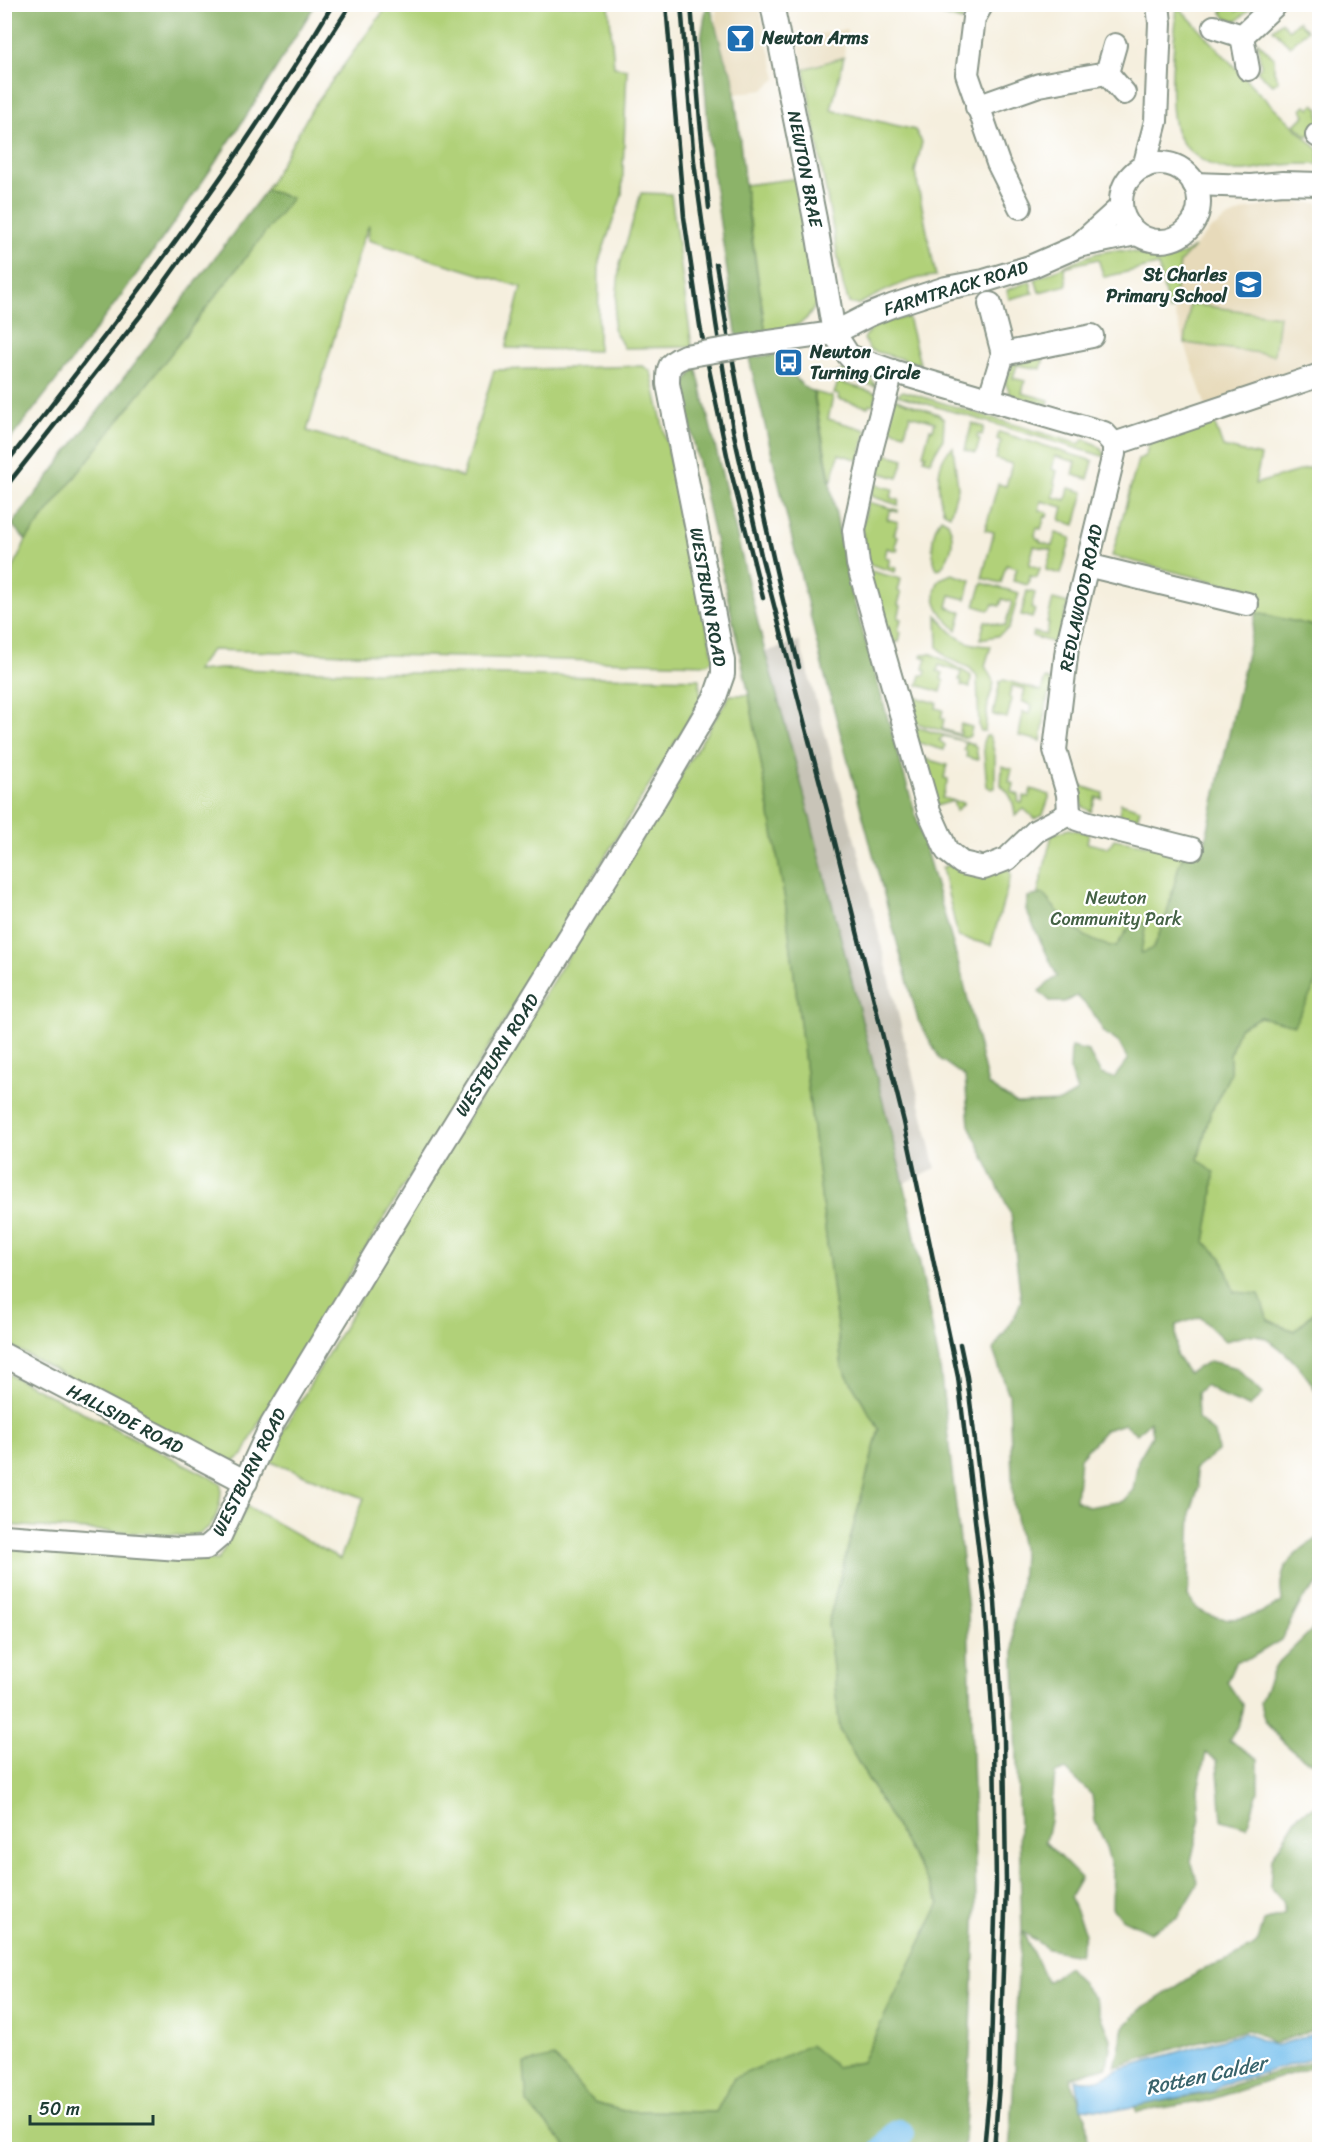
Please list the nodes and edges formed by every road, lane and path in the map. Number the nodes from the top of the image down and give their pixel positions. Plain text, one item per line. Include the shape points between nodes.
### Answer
1 (772, 4) edge
2 (982, 4) edge
3 (1158, 4) edge
4 (1276, 4) edge
5 (1214, 27) dead end
6 (1242, 36) junction
7 (1115, 45) dead end
8 (1248, 69) dead end
9 (1107, 73) junction
10 (1124, 93) dead end
11 (977, 107) junction
12 (1156, 121) junction
13 (1174, 166) junction
14 (1144, 167) junction
15 (1194, 184) junction
16 (1320, 184) edge
17 (1251, 186) junction
18 (1020, 207) dead end
19 (1121, 207) junction
20 (1198, 210) junction
21 (1136, 234) junction
22 (1078, 246) junction
23 (990, 304) dead end
24 (834, 333) junction
25 (1092, 336) dead end
26 (1003, 354) junction
27 (892, 371) junction
28 (1320, 375) edge
29 (989, 400) junction
30 (1114, 444) junction
31 (1087, 565) junction
32 (1247, 604) dead end
33 (1069, 814) junction
34 (1192, 849) dead end
35 (4, 1355) edge
36 (246, 1482) junction
37 (4, 1536) edge

1 - 24 street, NEWTON BRAE
2 - 11 street via 974,18 967,74
3 - 12 street
4 - 6 street
5 - 6 street
6 - 8 street
7 - 9 street
9 - 10 street
9 - 11 street via 1039,85
11 - 18 street
12 - 13 street
12 - 14 street
13 - 14 street
13 - 15 street
14 - 19 street via 1125,185
15 - 17 street
15 - 20 street
16 - 17 street
17 - 20 street
19 - 21 street
19 - 22 street, FARMTRACK ROAD
20 - 21 street via 1193,223 1172,239 1159,242
21 - 22 street, FARMTRACK ROAD
22 - 24 street, FARMTRACK ROAD via 1030,267 894,305
23 - 26 street
24 - 27 street via 849,356
24 - 36 street, WESTBURN ROAD, bridge via 685,356 674,360 668,369 723,661 715,697 272,1424
25 - 26 street
26 - 29 street
27 - 29 street
27 - 33 street via 854,530 858,564 929,811 947,850 962,863 984,868 1007,859 1036,831
28 - 30 street
29 - 30 street via 1104,433
30 - 31 street, REDLAWOOD ROAD
31 - 32 street
31 - 33 street, REDLAWOOD ROAD via 1066,648 1055,750 1068,794
33 - 34 street via 1089,823
35 - 36 street, HALLSIDE ROAD
36 - 37 street, WESTBURN ROAD via 220,1536 206,1548

